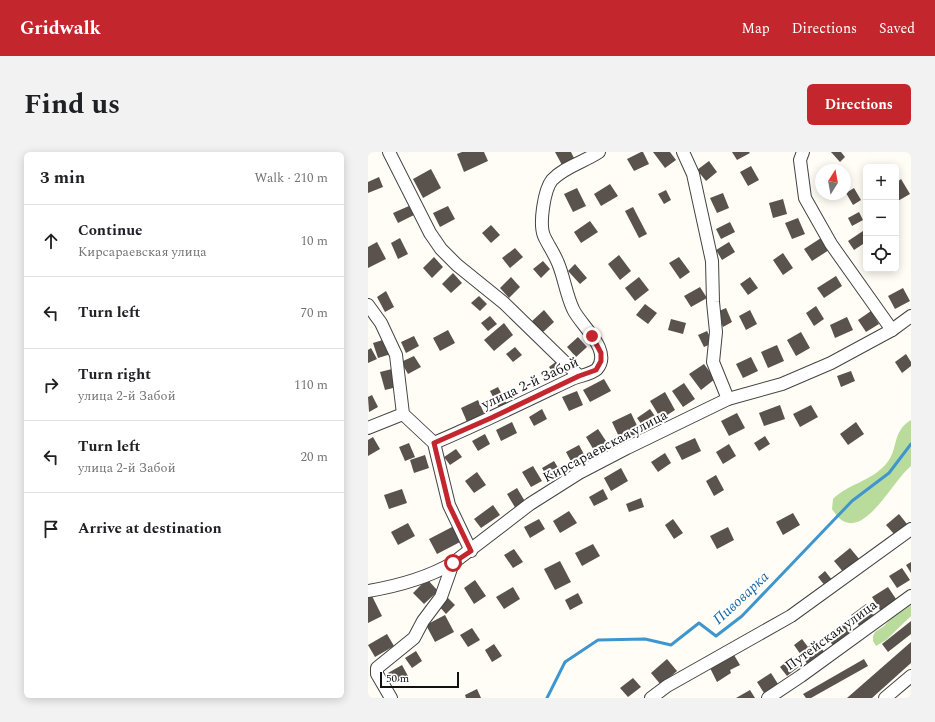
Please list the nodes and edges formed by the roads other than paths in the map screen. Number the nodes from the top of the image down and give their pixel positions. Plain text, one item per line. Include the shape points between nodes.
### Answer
1 (389, 152) edge
2 (599, 152) edge
3 (683, 152) edge
4 (803, 152) edge
5 (368, 305) edge
6 (911, 316) edge
7 (892, 330) junction
8 (579, 376) junction
9 (728, 399) junction
10 (403, 414) junction
11 (368, 428) edge
12 (434, 443) junction
13 (911, 529) edge
14 (471, 551) junction
15 (453, 563) junction
16 (368, 591) edge
17 (911, 596) edge
18 (911, 676) edge
19 (391, 698) edge
20 (651, 698) edge
21 (768, 698) edge
22 (885, 698) edge

1 - 8 street via 427,227 442,249 457,265 504,303
2 - 8 street, улица 2-й Забой via 551,181 546,193 541,224 543,234 558,262 573,309 601,353 601,361 596,370
3 - 9 street via 693,174 712,261 716,332 713,362
4 - 7 street via 800,160 806,198 832,244
5 - 10 street via 381,323 396,355
6 - 7 street, Кирсараевская улица
7 - 9 street, Кирсараевская улица via 831,363 782,384
8 - 12 street, улица 2-й Забой
9 - 14 street, Кирсараевская улица via 579,473 530,504
10 - 11 street
10 - 12 street
12 - 14 street via 449,505
13 - 20 street via 791,616 667,686
14 - 15 street, Кирсараевская улица
15 - 16 street, Кирсараевская улица via 435,574
15 - 19 street via 441,597 414,638 377,668 377,674
17 - 21 street, Путейская улица
18 - 22 street

